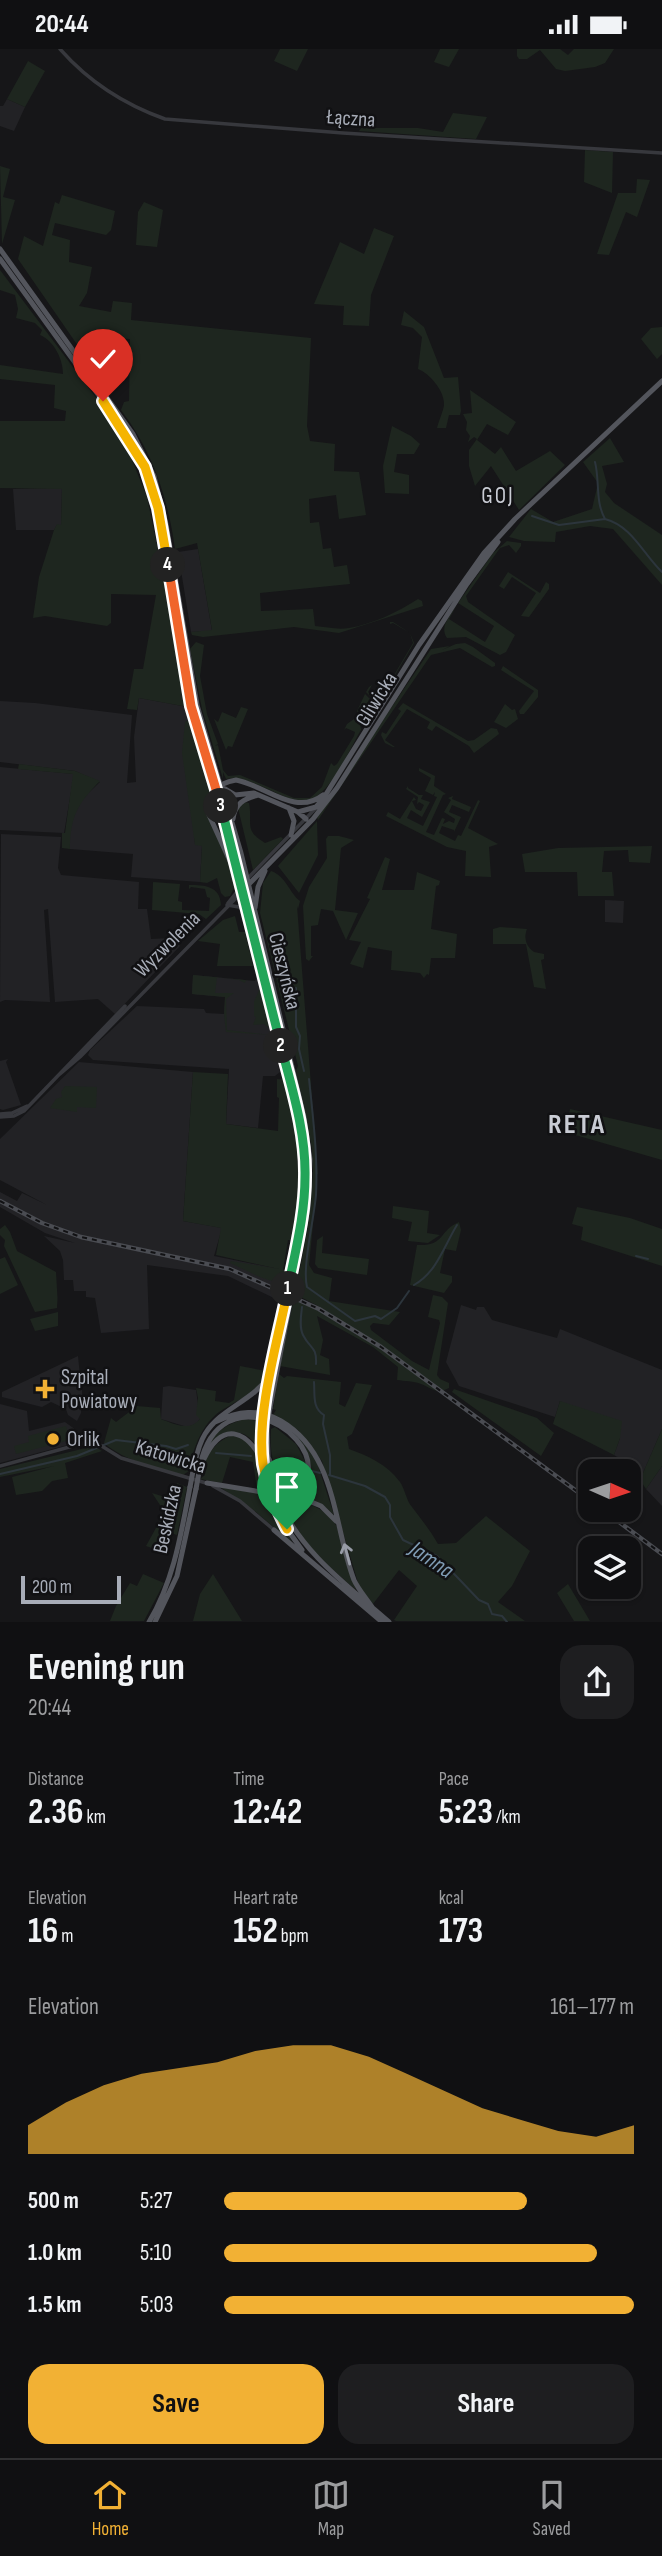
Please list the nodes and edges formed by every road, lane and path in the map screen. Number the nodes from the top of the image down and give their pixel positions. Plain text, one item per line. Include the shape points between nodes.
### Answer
1 (60, 49) edge
2 (662, 153) edge
3 (0, 249) edge
4 (0, 259) edge
5 (662, 381) edge
6 (523, 513) junction
7 (217, 782) junction
8 (328, 790) junction
9 (222, 792) junction
10 (258, 795) junction
11 (316, 807) junction
12 (293, 810) junction
13 (309, 819) junction
14 (233, 822) junction
15 (291, 835) junction
16 (268, 865) junction
17 (245, 885) junction
18 (227, 905) junction
19 (251, 912) junction
20 (0, 1116) edge
21 (271, 1374) junction
22 (267, 1408) junction
23 (215, 1422) junction
24 (92, 1440) junction
25 (85, 1442) junction
26 (265, 1459) junction
27 (0, 1466) edge
28 (196, 1471) junction
29 (207, 1483) junction
30 (193, 1488) junction
31 (276, 1501) junction
32 (338, 1523) junction
33 (274, 1529) joint
34 (306, 1555) junction
35 (372, 1607) junction
36 (149, 1622) edge
37 (155, 1622) edge
38 (382, 1622) edge
39 (389, 1622) edge

1 - 2 street, Łączna via 107,92 165,119
3 - 7 main road via 133,434 155,476 197,705
4 - 7 main road via 118,422 145,467 158,508 191,706
5 - 6 main road, Gliwicka
6 - 8 main road, Gliwicka via 459,587
6 - 13 main road, Gliwicka via 470,578 351,768
7 - 9 main road, bridge
8 - 11 main road, Gliwicka
8 - 17 main road via 304,804 236,780 213,791 209,815
9 - 10 main road
9 - 14 main road, Cieszyńska
9 - 17 main road, Cieszyńska
10 - 12 main road
10 - 14 main road via 238,804
11 - 12 main road
11 - 13 street, Gliwicka
12 - 13 main road
12 - 15 main road
13 - 15 street, Gliwicka
13 - 16 main road
14 - 17 main road, Cieszyńska
15 - 17 street, Gliwicka
16 - 17 main road
16 - 19 main road
17 - 18 street, Wyzwolenia
17 - 19 main road, Cieszyńska
18 - 19 street
18 - 20 street, Wyzwolenia via 20,1114
19 - 21 main road, Cieszyńska via 300,1120 305,1161 301,1218
19 - 22 main road, Cieszyńska via 304,1117 311,1172 306,1219
21 - 22 main road, Cieszyńska
21 - 23 main road via 255,1393
22 - 26 main road, bridge
23 - 28 main road, Beskidzka via 201,1441
23 - 32 main road via 251,1412 268,1415 299,1433 322,1467
24 - 25 street
24 - 25 street via 86,1434
24 - 29 street, Katowicka via 140,1465
25 - 27 street
26 - 28 main road via 251,1442 230,1434 211,1446
26 - 28 main road via 287,1485 308,1475 305,1453 287,1432 265,1420 240,1417 212,1433
26 - 31 main road, bridge
28 - 30 main road, Beskidzka, bridge
29 - 32 main road via 304,1499 321,1506
29 - 33 street, Katowicka via 240,1501
30 - 36 main road, Beskidzka via 173,1568
30 - 37 main road, Beskidzka via 177,1576
31 - 34 main road via 287,1529
31 - 35 main road via 310,1552
35 -> 32 main road via 354,1578
33 - 34 main road
34 - 38 main road
35 - 39 main road

